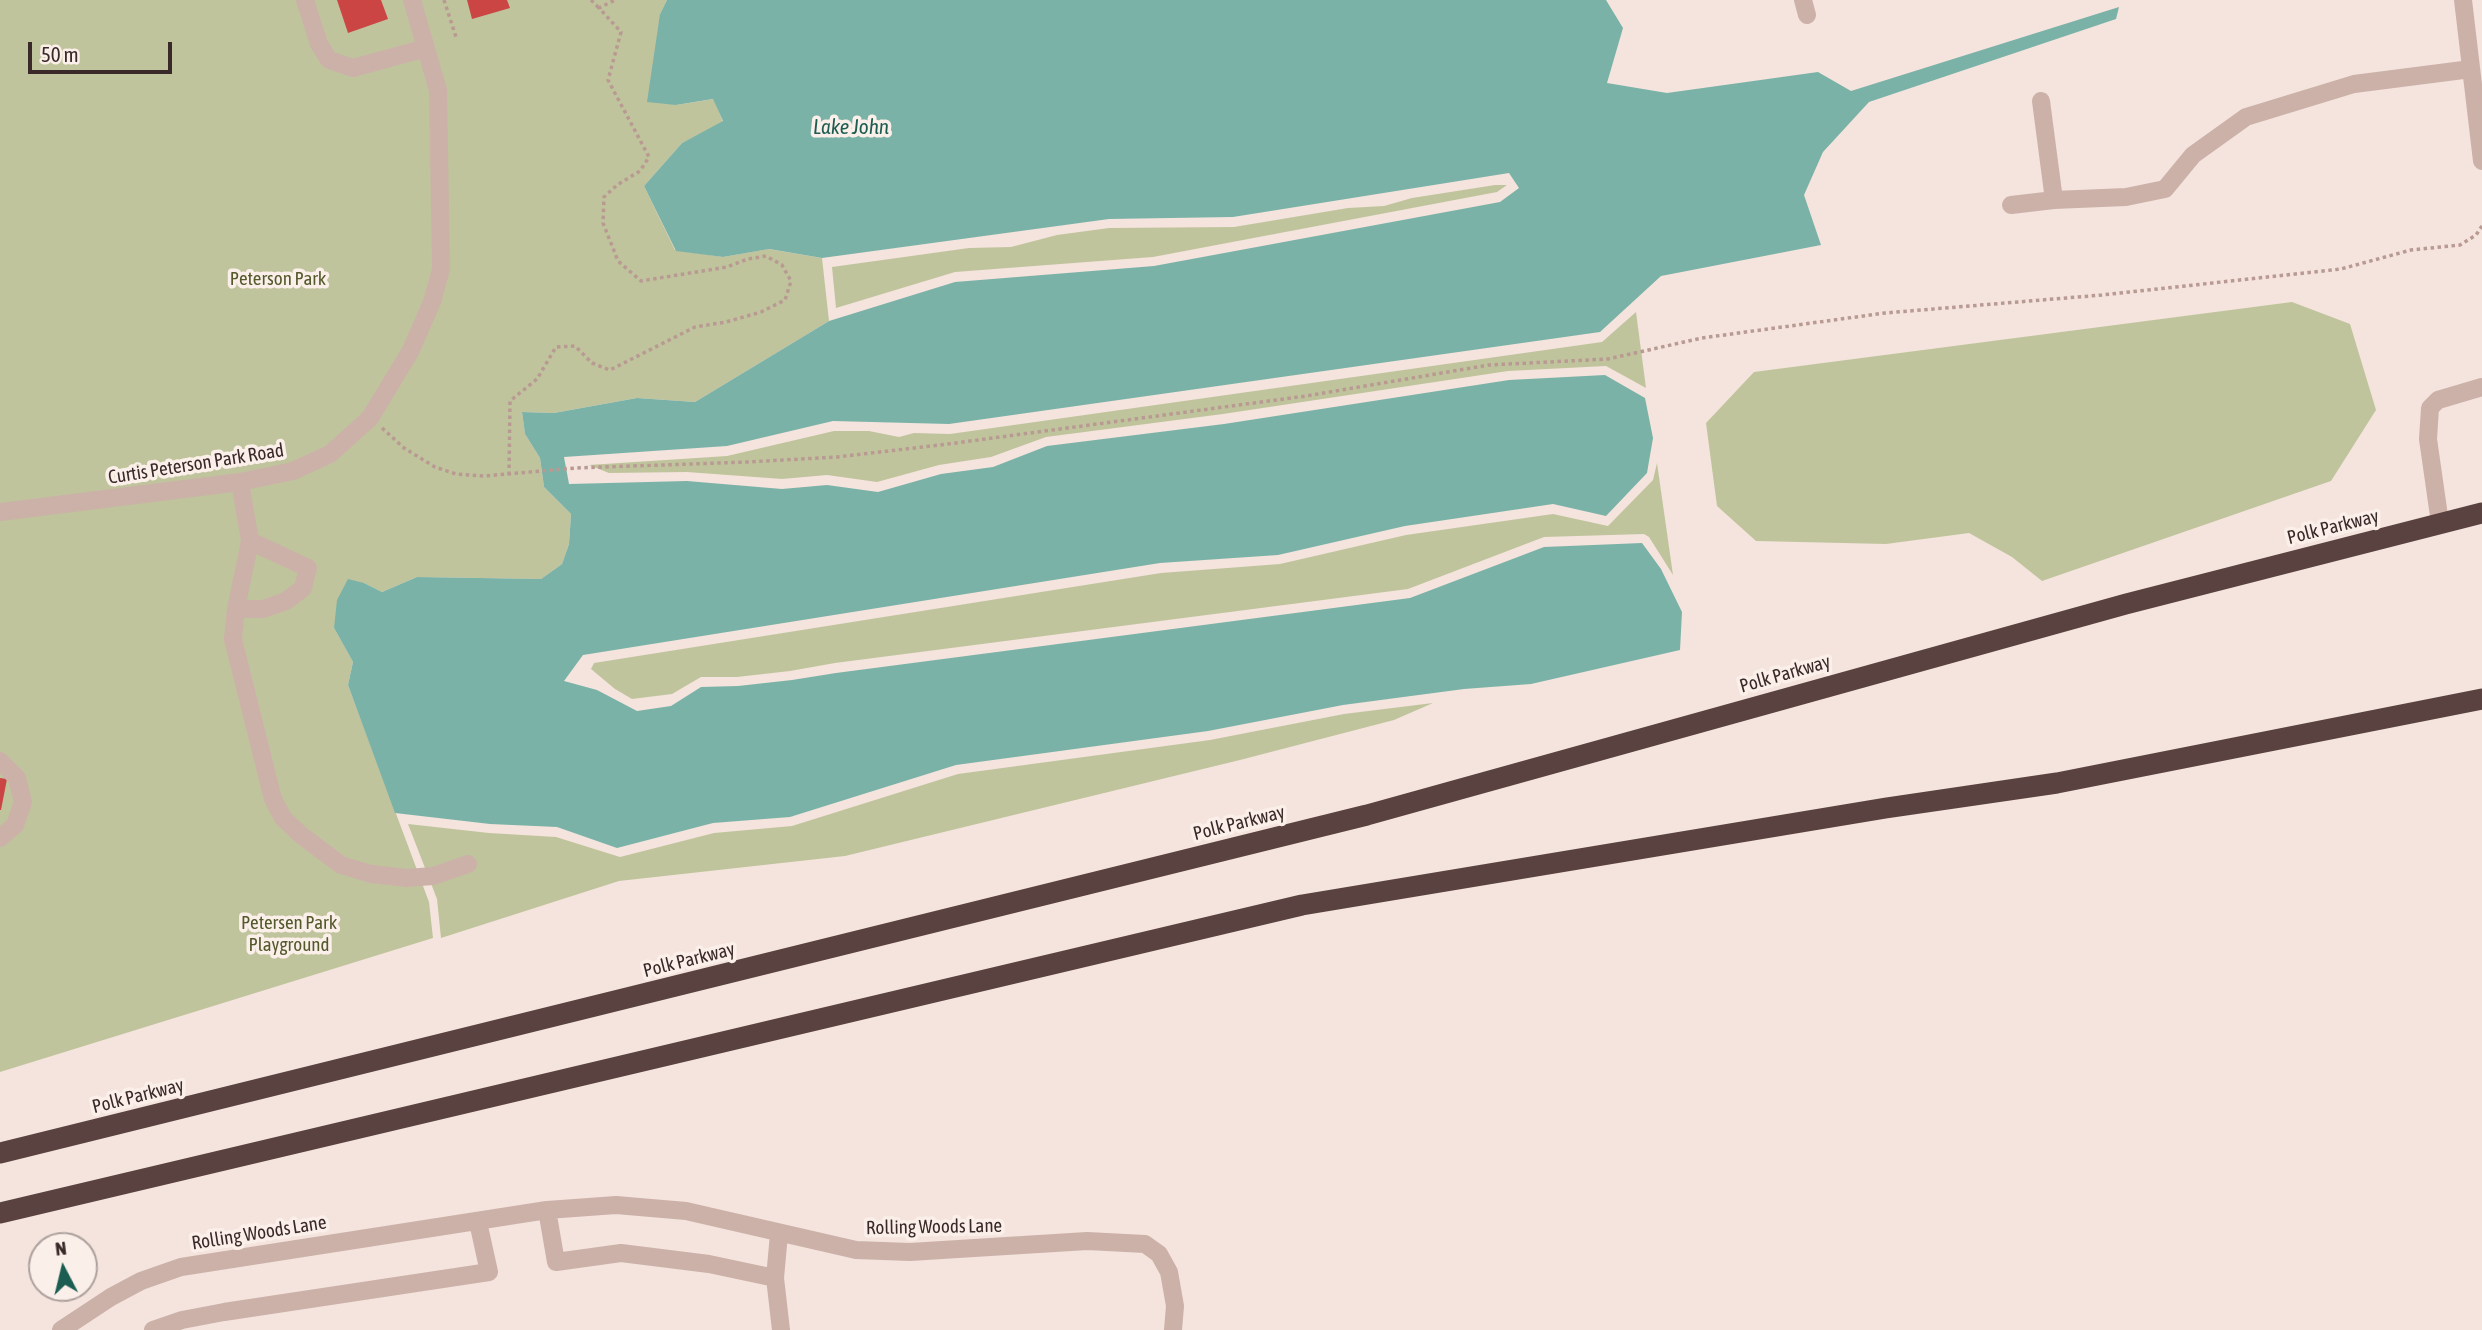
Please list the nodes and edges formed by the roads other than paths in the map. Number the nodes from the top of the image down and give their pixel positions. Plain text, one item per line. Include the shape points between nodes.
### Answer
1 (304, 0) edge
2 (412, 0) edge
3 (2463, 0) edge
4 (426, 48) junction
5 (2471, 69) junction
6 (2042, 101) dead end
7 (2482, 161) edge
8 (2054, 200) junction
9 (2011, 205) dead end
10 (2482, 387) edge
11 (240, 482) junction
12 (0, 512) edge
13 (2482, 513) edge
14 (2440, 523) junction
15 (250, 541) junction
16 (236, 609) junction
17 (2482, 699) edge
18 (0, 761) edge
19 (0, 838) edge
20 (468, 864) dead end
21 (0, 1153) edge
22 (547, 1210) junction
23 (0, 1213) edge
24 (478, 1222) junction
25 (779, 1234) junction
26 (775, 1279) junction
27 (61, 1330) edge
28 (153, 1330) edge
29 (781, 1330) edge
30 (1173, 1330) edge

1 - 4 street via 329,60 353,68
2 - 4 street, Curtis Peterson Park Road
3 - 5 street
4 - 11 street, Curtis Peterson Park Road via 438,90 441,270 432,302 410,352 370,418 330,454 293,471
5 - 7 street
5 - 8 street via 2354,84 2246,117 2193,155 2165,189 2126,197
6 - 8 street
8 - 9 street
10 - 14 street via 2438,400 2430,408 2428,439
11 - 12 street, Curtis Peterson Park Road
11 - 15 street
13 - 14 highway, Polk Parkway
14 - 21 highway, Polk Parkway via 2087,615 1367,815
15 - 16 street
15 - 16 street via 308,568 303,588 286,601 262,609
16 - 20 street via 233,639 273,799 283,818 341,865 371,874 433,876
17 - 23 highway via 2057,783 1302,905
18 - 19 street via 17,778 23,802 15,825
22 - 24 street, Rolling Woods Lane
22 - 25 street, Rolling Woods Lane via 650,1207 725,1219
22 - 26 street via 556,1262 621,1253 709,1264
24 - 27 street, Rolling Woods Lane via 181,1267 141,1281
24 - 28 street via 489,1272 224,1312
25 - 26 street
25 - 30 street, Rolling Woods Lane via 856,1250 1087,1241 1145,1244 1159,1254 1169,1272 1175,1306
26 - 29 street

